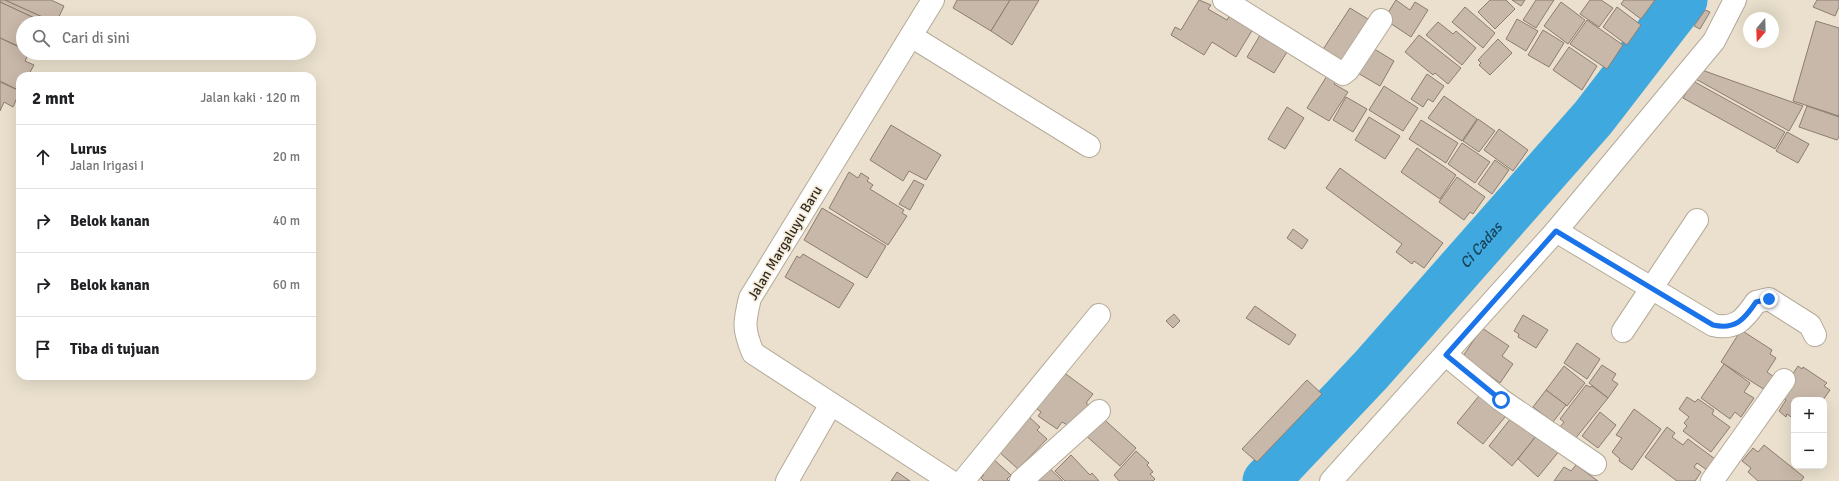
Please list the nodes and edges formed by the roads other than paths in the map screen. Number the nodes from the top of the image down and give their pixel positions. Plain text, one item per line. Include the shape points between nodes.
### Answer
1 (933, 0) edge
2 (1224, 0) edge
3 (1735, 0) edge
4 (1381, 20) dead end
5 (911, 36) junction
6 (1089, 146) dead end
7 (1697, 220) dead end
8 (1556, 231) junction
9 (1650, 288) junction
10 (1099, 315) dead end
11 (1623, 331) dead end
12 (1815, 335) dead end
13 (1446, 355) junction
14 (1784, 380) dead end
15 (831, 404) junction
16 (1099, 410) dead end
17 (1596, 464) dead end
18 (787, 481) edge
19 (950, 481) edge
20 (963, 481) edge
21 (1021, 481) edge
22 (1331, 481) edge
23 (1712, 481) edge

1 - 5 street, Jalan Margaluyu Baru
2 - 4 street via 1343,74
3 - 8 street via 1714,40
5 - 6 street
5 - 15 street, Jalan Margaluyu Baru via 750,298 744,324 753,353
7 - 9 street
8 - 9 street
8 - 13 street
9 - 11 street
9 - 12 street via 1713,325 1722,327 1738,323 1756,302 1769,299 1810,325
10 - 20 street
13 - 17 street via 1501,400
13 - 22 street
14 - 23 street
15 - 18 street
15 - 19 street, Jalan Margaluyu Baru
16 - 21 street

